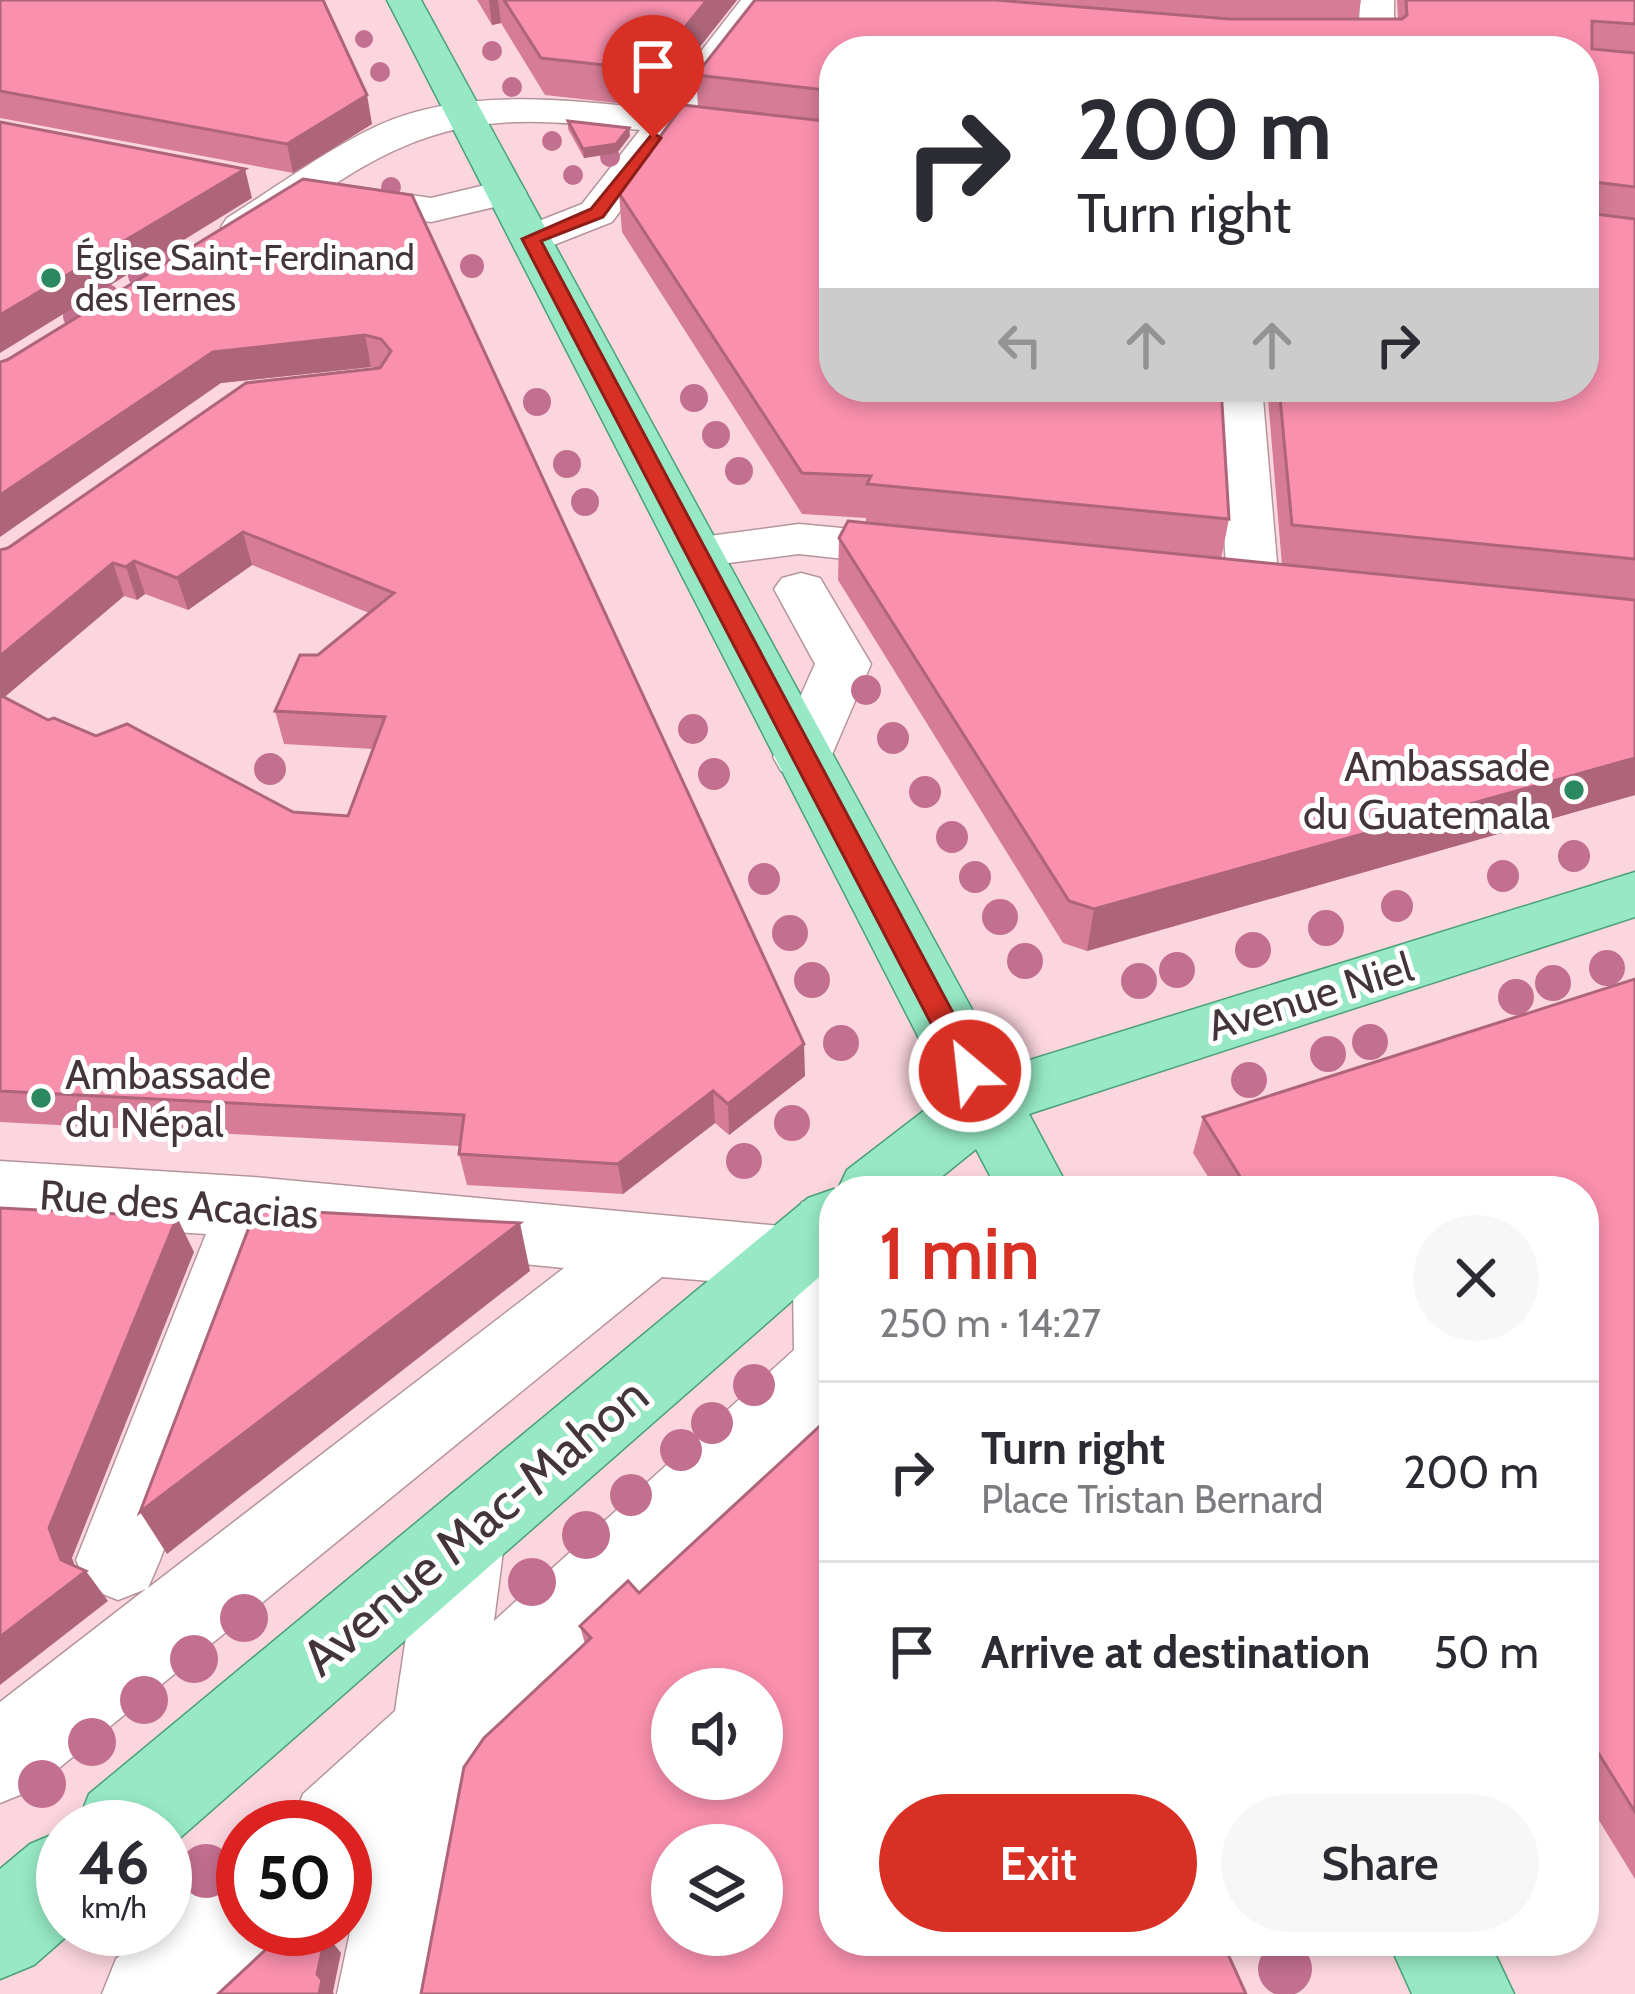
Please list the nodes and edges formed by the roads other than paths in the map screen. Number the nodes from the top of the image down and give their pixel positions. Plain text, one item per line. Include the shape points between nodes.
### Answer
1 (404, 0) edge
2 (1377, 0) edge
3 (768, 1) edge
4 (1376, 36) edge
5 (466, 116) junction
6 (668, 124) junction
7 (819, 143) edge
8 (247, 180) edge
9 (301, 190) junction
10 (506, 192) junction
11 (531, 239) junction
12 (199, 254) edge
13 (1240, 402) edge
14 (698, 550) junction
15 (980, 558) edge
16 (1254, 586) edge
17 (801, 589) dead end
18 (802, 758) junction
19 (1635, 894) edge
20 (986, 1101) junction
21 (891, 1176) edge
22 (1026, 1176) edge
23 (0, 1191) edge
24 (253, 1207) junction
25 (819, 1224) edge
26 (819, 1233) edge
27 (648, 1245) junction
28 (819, 1376) edge
29 (463, 1536) junction
30 (118, 1560) dead end
31 (436, 1737) junction
32 (0, 1758) edge
33 (154, 1800) edge
34 (366, 1800) edge
35 (36, 1900) edge
36 (0, 1931) edge
37 (216, 1935) edge
38 (1444, 1956) edge
39 (151, 1994) edge
40 (386, 1994) edge
41 (1465, 1994) edge

1 - 5 main road
2 - 4 street
3 - 6 street
5 - 6 street via 533,109
5 - 9 street via 400,129
5 - 10 main road
6 - 7 street
6 - 11 street via 597,213
8 - 9 street
9 - 10 street via 430,210
9 - 12 street
10 - 11 main road
11 - 14 main road
13 - 16 street
14 - 15 street via 799,539
14 - 18 main road
17 - 18 street via 843,664
18 - 20 main road
19 - 20 main road, Avenue Niel
20 - 21 main road, Avenue Mac-Mahon
20 - 22 main road
23 - 24 street, Rue des Acacias
24 - 27 street, Rue des Acacias
24 - 30 street
25 - 27 street, Rue des Acacias
26 - 29 main road, Avenue Mac-Mahon
27 - 32 street
28 - 31 street
29 - 31 street
29 - 33 main road, Avenue Mac-Mahon
31 - 34 street
31 - 40 street
35 - 36 main road
37 - 39 street
38 - 41 main road

